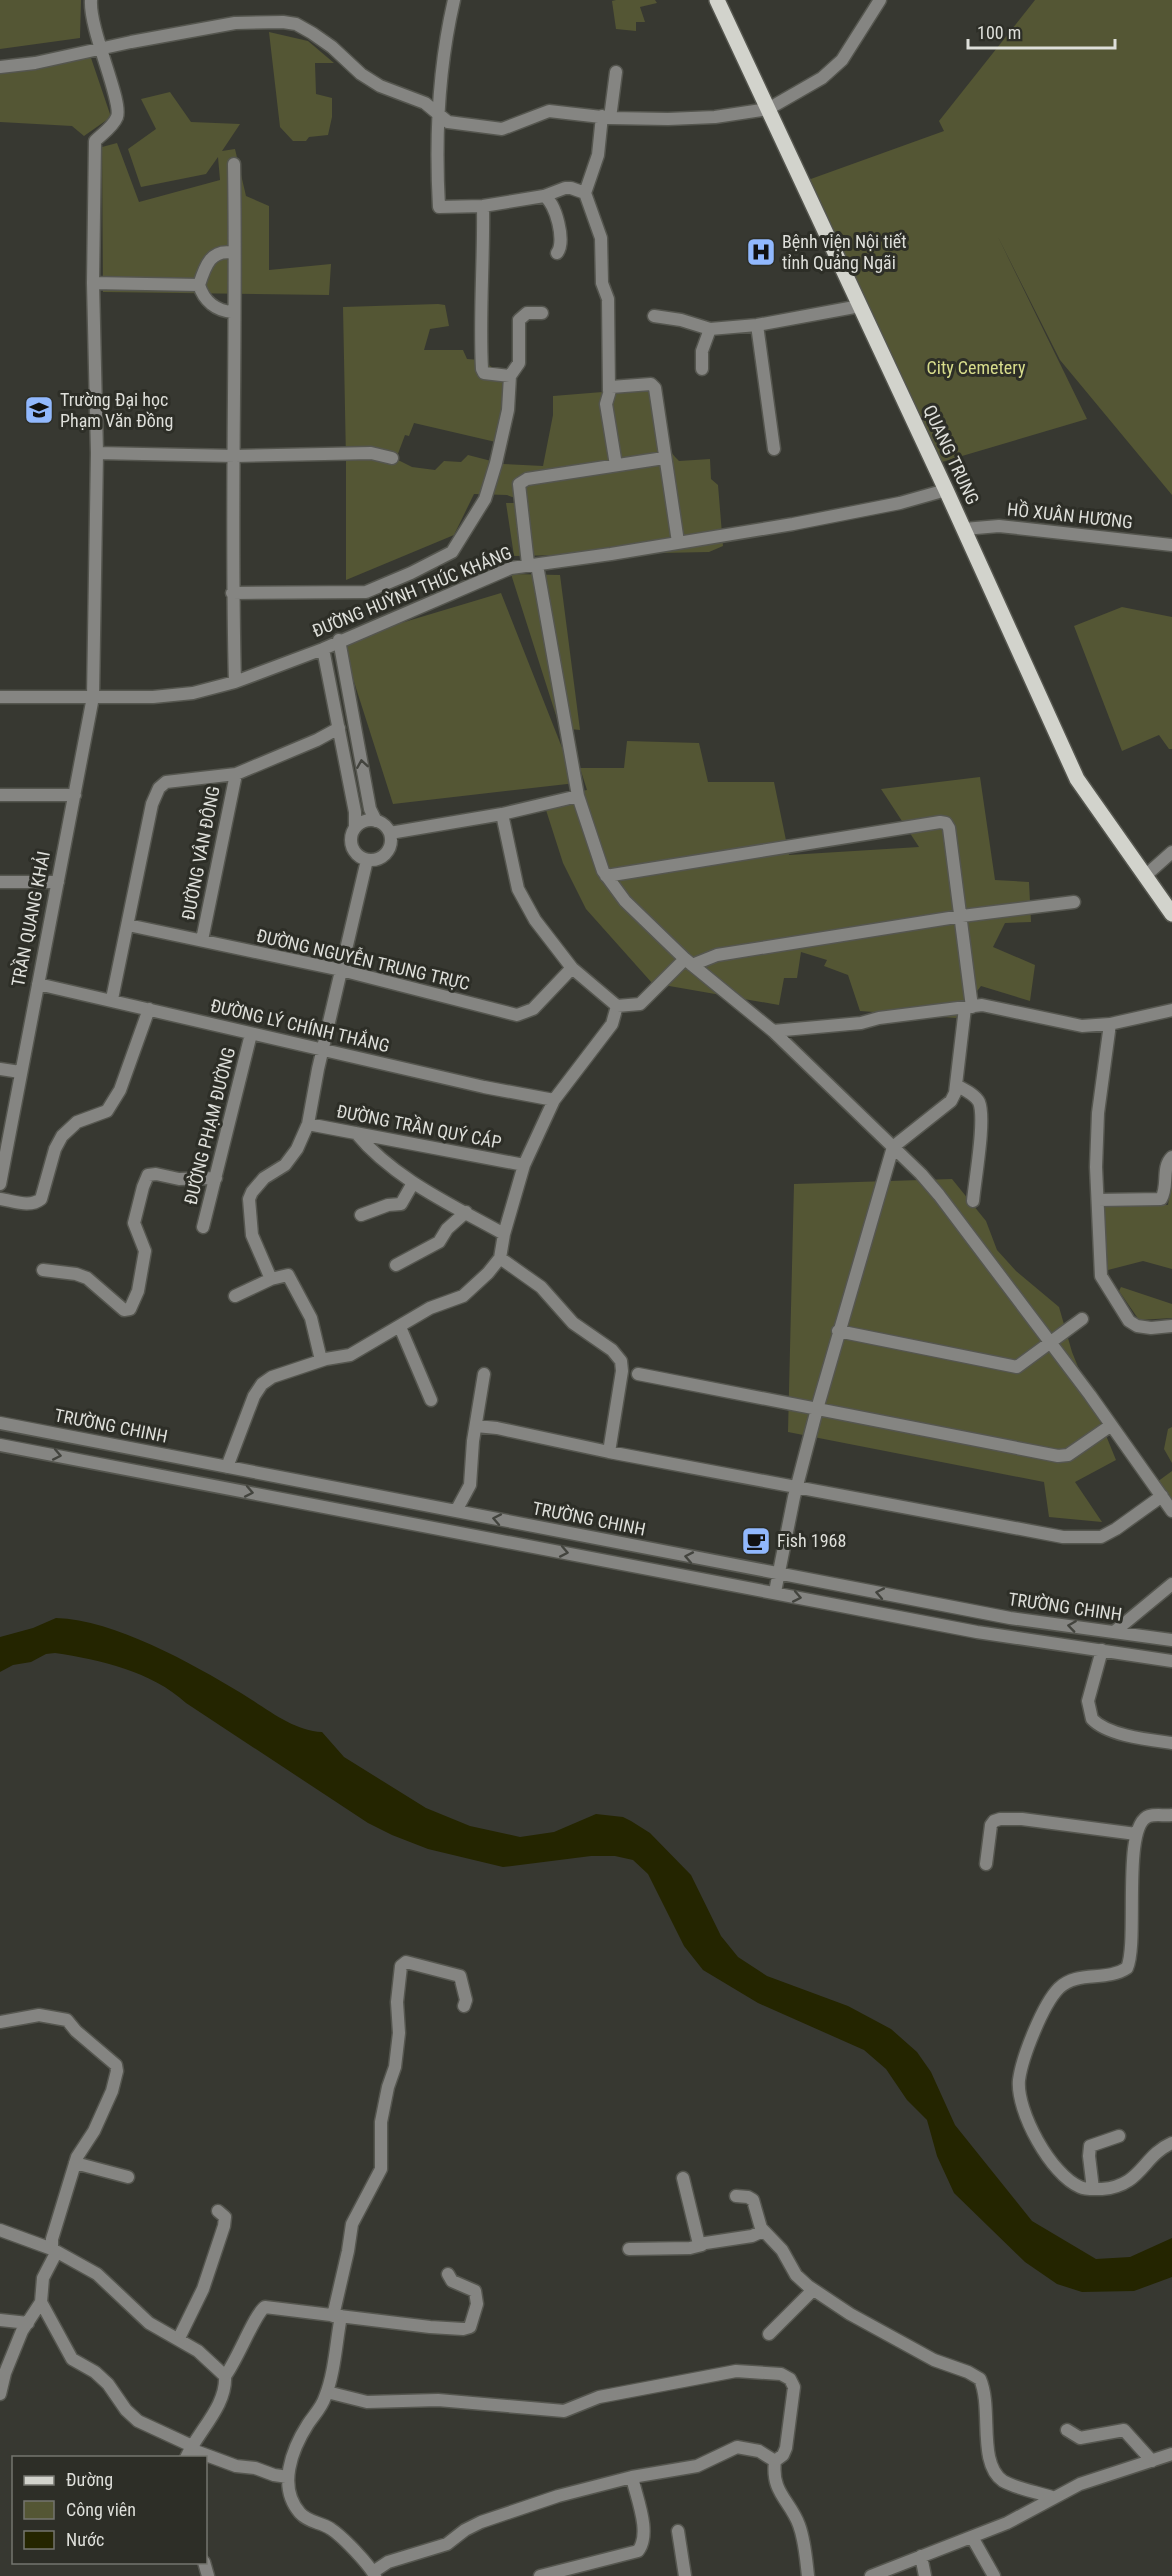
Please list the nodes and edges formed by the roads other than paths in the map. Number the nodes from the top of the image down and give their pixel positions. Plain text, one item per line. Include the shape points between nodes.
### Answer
1 (91, 0) edge
2 (454, 0) edge
3 (717, 0) edge
4 (880, 0) edge
5 (100, 49) junction
6 (0, 68) edge
7 (616, 72) dead end
8 (768, 109) junction
9 (437, 114) junction
10 (606, 117) junction
11 (234, 164) dead end
12 (585, 193) junction
13 (544, 196) junction
14 (483, 206) junction
15 (234, 253) junction
16 (557, 253) dead end
17 (93, 283) junction
18 (199, 285) junction
19 (860, 306) junction
20 (233, 312) junction
21 (542, 313) dead end
22 (654, 316) dead end
23 (757, 324) junction
24 (710, 329) junction
25 (702, 369) dead end
26 (510, 376) junction
27 (609, 391) junction
28 (774, 448) dead end
29 (97, 453) junction
30 (235, 456) junction
31 (392, 458) dead end
32 (664, 458) junction
33 (616, 465) junction
34 (946, 490) junction
35 (964, 529) junction
36 (678, 542) junction
37 (1172, 545) edge
38 (533, 565) junction
39 (232, 593) junction
40 (339, 640) junction
41 (323, 649) junction
42 (235, 682) junction
43 (0, 697) edge
44 (93, 697) junction
45 (339, 728) junction
46 (236, 774) junction
47 (0, 795) edge
48 (75, 795) junction
49 (578, 796) junction
50 (502, 814) junction
51 (376, 820) junction
52 (355, 828) junction
53 (390, 833) junction
54 (1172, 852) edge
55 (367, 860) junction
56 (606, 876) junction
57 (1145, 876) junction
58 (0, 882) edge
59 (58, 882) junction
60 (1074, 902) dead end
61 (1172, 914) edge
62 (962, 916) junction
63 (128, 925) junction
64 (202, 940) junction
65 (688, 962) junction
66 (572, 968) junction
67 (340, 970) junction
68 (38, 984) junction
69 (112, 999) junction
70 (617, 1006) junction
71 (969, 1007) junction
72 (149, 1009) junction
73 (1172, 1010) edge
74 (1110, 1024) junction
75 (773, 1031) junction
76 (251, 1034) junction
77 (323, 1050) junction
78 (0, 1069) edge
79 (20, 1072) junction
80 (956, 1085) junction
81 (554, 1100) junction
82 (308, 1124) junction
83 (356, 1133) junction
84 (893, 1147) junction
85 (1172, 1157) edge
86 (524, 1165) junction
87 (216, 1178) junction
88 (413, 1183) junction
89 (0, 1184) edge
90 (0, 1199) edge
91 (1098, 1200) junction
92 (973, 1201) dead end
93 (466, 1212) junction
94 (361, 1215) dead end
95 (204, 1227) dead end
96 (504, 1234) junction
97 (500, 1258) junction
98 (396, 1265) dead end
99 (43, 1270) dead end
100 (271, 1279) junction
101 (235, 1296) dead end
102 (1082, 1319) dead end
103 (1172, 1326) edge
104 (400, 1327) junction
105 (838, 1331) junction
106 (1050, 1344) junction
107 (321, 1360) junction
108 (484, 1374) dead end
109 (638, 1374) dead end
110 (431, 1400) dead end
111 (817, 1409) junction
112 (0, 1423) edge
113 (476, 1426) junction
114 (1110, 1426) junction
115 (0, 1444) edge
116 (609, 1452) junction
117 (227, 1467) junction
118 (797, 1486) junction
119 (1162, 1497) junction
120 (1172, 1511) edge
121 (459, 1512) junction
122 (460, 1532) junction
123 (778, 1574) junction
124 (1172, 1584) edge
125 (775, 1592) junction
126 (1114, 1632) junction
127 (1172, 1640) edge
128 (1102, 1650) junction
129 (1172, 1661) edge
130 (1172, 1743) edge
131 (1172, 1815) edge
132 (1136, 1834) junction
133 (986, 1864) dead end
134 (464, 2006) dead end
135 (0, 2022) edge
136 (1119, 2136) dead end
137 (1172, 2143) edge
138 (75, 2163) junction
139 (129, 2176) dead end
140 (683, 2178) dead end
141 (1094, 2189) junction
142 (736, 2196) dead end
143 (218, 2211) dead end
144 (0, 2230) edge
145 (763, 2231) junction
146 (702, 2245) junction
147 (629, 2249) dead end
148 (54, 2251) junction
149 (448, 2274) dead end
150 (813, 2290) junction
151 (41, 2302) junction
152 (337, 2316) junction
153 (0, 2320) edge
154 (28, 2323) junction
155 (769, 2334) dead end
156 (179, 2338) junction
157 (225, 2376) junction
158 (327, 2392) junction
159 (0, 2394) edge
160 (1067, 2430) dead end
161 (189, 2451) edge
162 (1172, 2454) edge
163 (205, 2456) edge
164 (207, 2457) edge
165 (776, 2461) junction
166 (1152, 2461) junction
167 (632, 2476) junction
168 (288, 2477) junction
169 (1052, 2497) junction
170 (678, 2531) dead end
171 (972, 2537) junction
172 (921, 2556) junction
173 (374, 2574) edge
174 (877, 2575) edge
175 (540, 2576) edge
176 (685, 2576) edge
177 (808, 2576) edge
178 (925, 2576) edge
179 (994, 2576) edge

1 - 5 street
2 - 9 street
3 - 8 main road, QUANG TRUNG
4 - 8 street via 842,60 801,92
5 - 6 street
5 - 9 street via 235,23 296,24 332,47 361,74 380,86 416,98
5 - 17 street, TRẦN QUANG KHẢI via 118,110 112,125 95,141
7 - 10 street
8 - 10 street via 715,117
8 - 19 main road, QUANG TRUNG
9 - 10 street via 448,122 502,129 549,111
9 - 14 street via 438,207
10 - 12 street
11 - 15 street
12 - 13 street via 565,188
12 - 27 street via 601,238 602,283 608,299
13 - 14 street
13 - 16 street via 554,211 560,232 562,245
14 - 26 street via 482,369 484,373
15 - 18 street via 226,251 211,257
15 - 20 street
17 - 18 street
17 - 29 street, TRẦN QUANG KHẢI
18 - 20 street via 210,304
19 - 23 street
19 - 34 main road, QUANG TRUNG
20 - 30 street
21 - 26 street via 521,316 519,363
22 - 24 street
23 - 24 street
23 - 28 street
24 - 25 street via 702,351
26 - 39 street via 504,432 491,481 452,552 366,592
27 - 32 street via 611,387 644,384 655,388
27 - 33 street via 606,404
29 - 30 street
29 - 44 street, TRẦN QUANG KHẢI
30 - 31 street via 371,453
30 - 39 street
32 - 33 street
32 - 36 street
33 - 38 street via 526,479 519,484
34 - 35 main road, QUANG TRUNG
34 - 36 street, ĐƯỜNG HUỲNH THÚC KHÁNG via 804,522
35 - 37 street, HỒ XUÂN HƯƠNG via 999,526
35 - 57 main road, QUANG TRUNG via 1077,779
36 - 38 street, ĐƯỜNG HUỲNH THÚC KHÁNG
38 - 40 street, ĐƯỜNG HUỲNH THÚC KHÁNG via 510,568
38 - 49 street
39 - 42 street
40 - 41 street, ĐƯỜNG HUỲNH THÚC KHÁNG
51 -> 40 street via 370,809
41 - 42 street, ĐƯỜNG HUỲNH THÚC KHÁNG
41 - 45 street
42 - 44 street, ĐƯỜNG HUỲNH THÚC KHÁNG via 193,693
43 - 44 street, ĐƯỜNG HUỲNH THÚC KHÁNG
44 - 48 street, TRẦN QUANG KHẢI
45 - 46 street
45 - 52 street
46 - 63 street via 166,782 159,788 152,804
46 - 64 street, ĐƯỜNG VÂN ĐÔNG
47 - 48 street
48 - 59 street, TRẦN QUANG KHẢI
49 - 50 street
49 - 56 street
50 - 53 street
50 - 66 street via 518,889 535,920
51 - 52 street via 365,820
51 - 53 street via 387,826
52 - 55 street via 351,845
53 - 55 street via 389,850 375,860
54 - 57 street
55 - 67 street
56 - 62 street via 940,822 949,828
56 - 65 street via 625,901
57 - 61 main road, QUANG TRUNG
58 - 59 street
59 - 68 street, TRẦN QUANG KHẢI
60 - 62 street
62 - 65 street
62 - 71 street
63 - 64 street, ĐƯỜNG NGUYỄN TRUNG TRỰC
63 - 69 street
64 - 67 street, ĐƯỜNG NGUYỄN TRUNG TRỰC
65 - 70 street via 640,1004
65 - 75 street
66 - 67 street, ĐƯỜNG NGUYỄN TRUNG TRỰC via 533,1009 518,1015
66 - 70 street
67 - 77 street
68 - 69 street, ĐƯỜNG LÝ CHÍNH THẮNG
68 - 79 street, TRẦN QUANG KHẢI
69 - 72 street, ĐƯỜNG LÝ CHÍNH THẮNG
70 - 81 street via 612,1024
71 - 74 street via 982,1005 1082,1026
71 - 75 street
71 - 80 street
72 - 76 street, ĐƯỜNG LÝ CHÍNH THẮNG
72 - 90 street via 113,1102 107,1112 77,1122 62,1136 41,1199 27,1204
73 - 74 street
74 - 91 street via 1098,1113
75 - 84 street
76 - 77 street, ĐƯỜNG LÝ CHÍNH THẮNG
76 - 87 street, ĐƯỜNG PHẠM ĐƯỜNG
77 - 81 street, ĐƯỜNG LÝ CHÍNH THẮNG
77 - 82 street
78 - 79 street
79 - 89 street, TRẦN QUANG KHẢI
80 - 84 street via 951,1101
80 - 92 street via 979,1102 982,1118
81 - 86 street
82 - 83 street, ĐƯỜNG TRẦN QUÝ CÁP
82 - 100 street via 285,1165 264,1178 249,1199 252,1236
83 - 86 street, ĐƯỜNG TRẦN QUÝ CÁP
83 - 88 street via 372,1152
84 - 105 street
84 - 106 street via 939,1195
85 - 91 street via 1166,1164 1161,1199
86 - 96 street
87 - 95 street, ĐƯỜNG PHẠM ĐƯỜNG
87 - 99 street via 148,1175 134,1223 145,1251 138,1291 130,1310 124,1310 87,1278
88 - 93 street
88 - 94 street via 401,1204
91 - 103 street via 1101,1276 1106,1285 1129,1321 1137,1326
93 - 96 street
93 - 98 street via 439,1242
96 - 97 street
97 - 104 street via 463,1296 430,1308
97 - 116 street via 541,1287 573,1323 612,1350 621,1361
100 - 101 street
100 - 107 street via 288,1275 291,1278 312,1318
102 - 106 street
104 - 107 street via 350,1355
104 - 110 street
105 - 106 street via 1017,1367
105 - 111 street
106 - 114 street
107 - 117 street via 282,1372 262,1384
108 - 113 street
109 - 111 street
111 - 114 street via 1058,1456 1068,1455
111 - 118 street
112 - 117 street, TRƯỜNG CHINH
113 - 116 street
113 - 121 street via 470,1485
114 - 119 street
115 -> 122 street, TRƯỜNG CHINH
116 - 118 street
117 - 121 street, TRƯỜNG CHINH
118 - 119 street via 1080,1538 1108,1534
118 - 123 street
119 - 120 street
121 - 122 street
123 -> 121 street, TRƯỜNG CHINH
122 -> 125 street, TRƯỜNG CHINH
123 - 125 street
126 -> 123 street, TRƯỜNG CHINH via 1010,1618
124 - 126 street
125 -> 128 street, TRƯỜNG CHINH via 977,1632
126 - 127 street, TRƯỜNG CHINH
128 - 129 street, TRƯỜNG CHINH
128 - 130 street via 1088,1701 1092,1719 1138,1738
131 - 132 street via 1149,1816
132 - 133 street via 1000,1819 991,1825
132 - 141 street via 1127,1968 1113,1975 1084,1977 1058,1989 1034,2035 1019,2080 1021,2102 1049,2158 1073,2183
134 - 152 street via 460,1976 406,1962 401,1966 395,2067 381,2122 381,2169 352,2224
135 - 138 street via 39,2015 67,2020 116,2065 112,2091
136 - 141 street via 1090,2146
137 - 141 street via 1157,2152 1131,2181
138 - 139 street
138 - 148 street via 52,2239
140 - 146 street via 697,2243
142 - 145 street via 753,2200
143 - 156 street via 225,2217 224,2226 204,2289
144 - 148 street
145 - 146 street
145 - 150 street via 782,2250 796,2275
146 - 147 street
148 - 151 street via 43,2278
148 - 156 street via 97,2274 149,2323
149 - 152 street via 452,2281 474,2291 477,2304 470,2327 430,2327
150 - 155 street
150 - 169 street via 934,2360 980,2379 992,2470 1010,2484
151 - 154 street
151 - 161 street via 72,2358 108,2384 138,2421
152 - 157 street via 265,2307
152 - 158 street
153 - 154 street
154 - 159 street via 5,2373
156 - 157 street
157 - 161 street via 221,2399
158 - 165 street via 367,2402 438,2400 564,2411 599,2397 687,2379 736,2371 774,2373 786,2377 794,2387 786,2448
158 - 168 street via 295,2451
160 - 166 street via 1080,2438 1124,2430
161 - 163 street
162 - 166 street
164 - 168 street
165 - 167 street via 759,2451 737,2447 698,2466
165 - 177 street via 778,2489 801,2531
166 - 169 street
167 - 173 street via 497,2516 465,2530 447,2544 388,2562
167 - 175 street via 643,2527 638,2552
168 - 173 street via 292,2502 299,2512 308,2521 331,2529
169 - 171 street via 1007,2523
170 - 176 street
171 - 172 street
171 - 179 street
172 - 174 street
172 - 178 street

